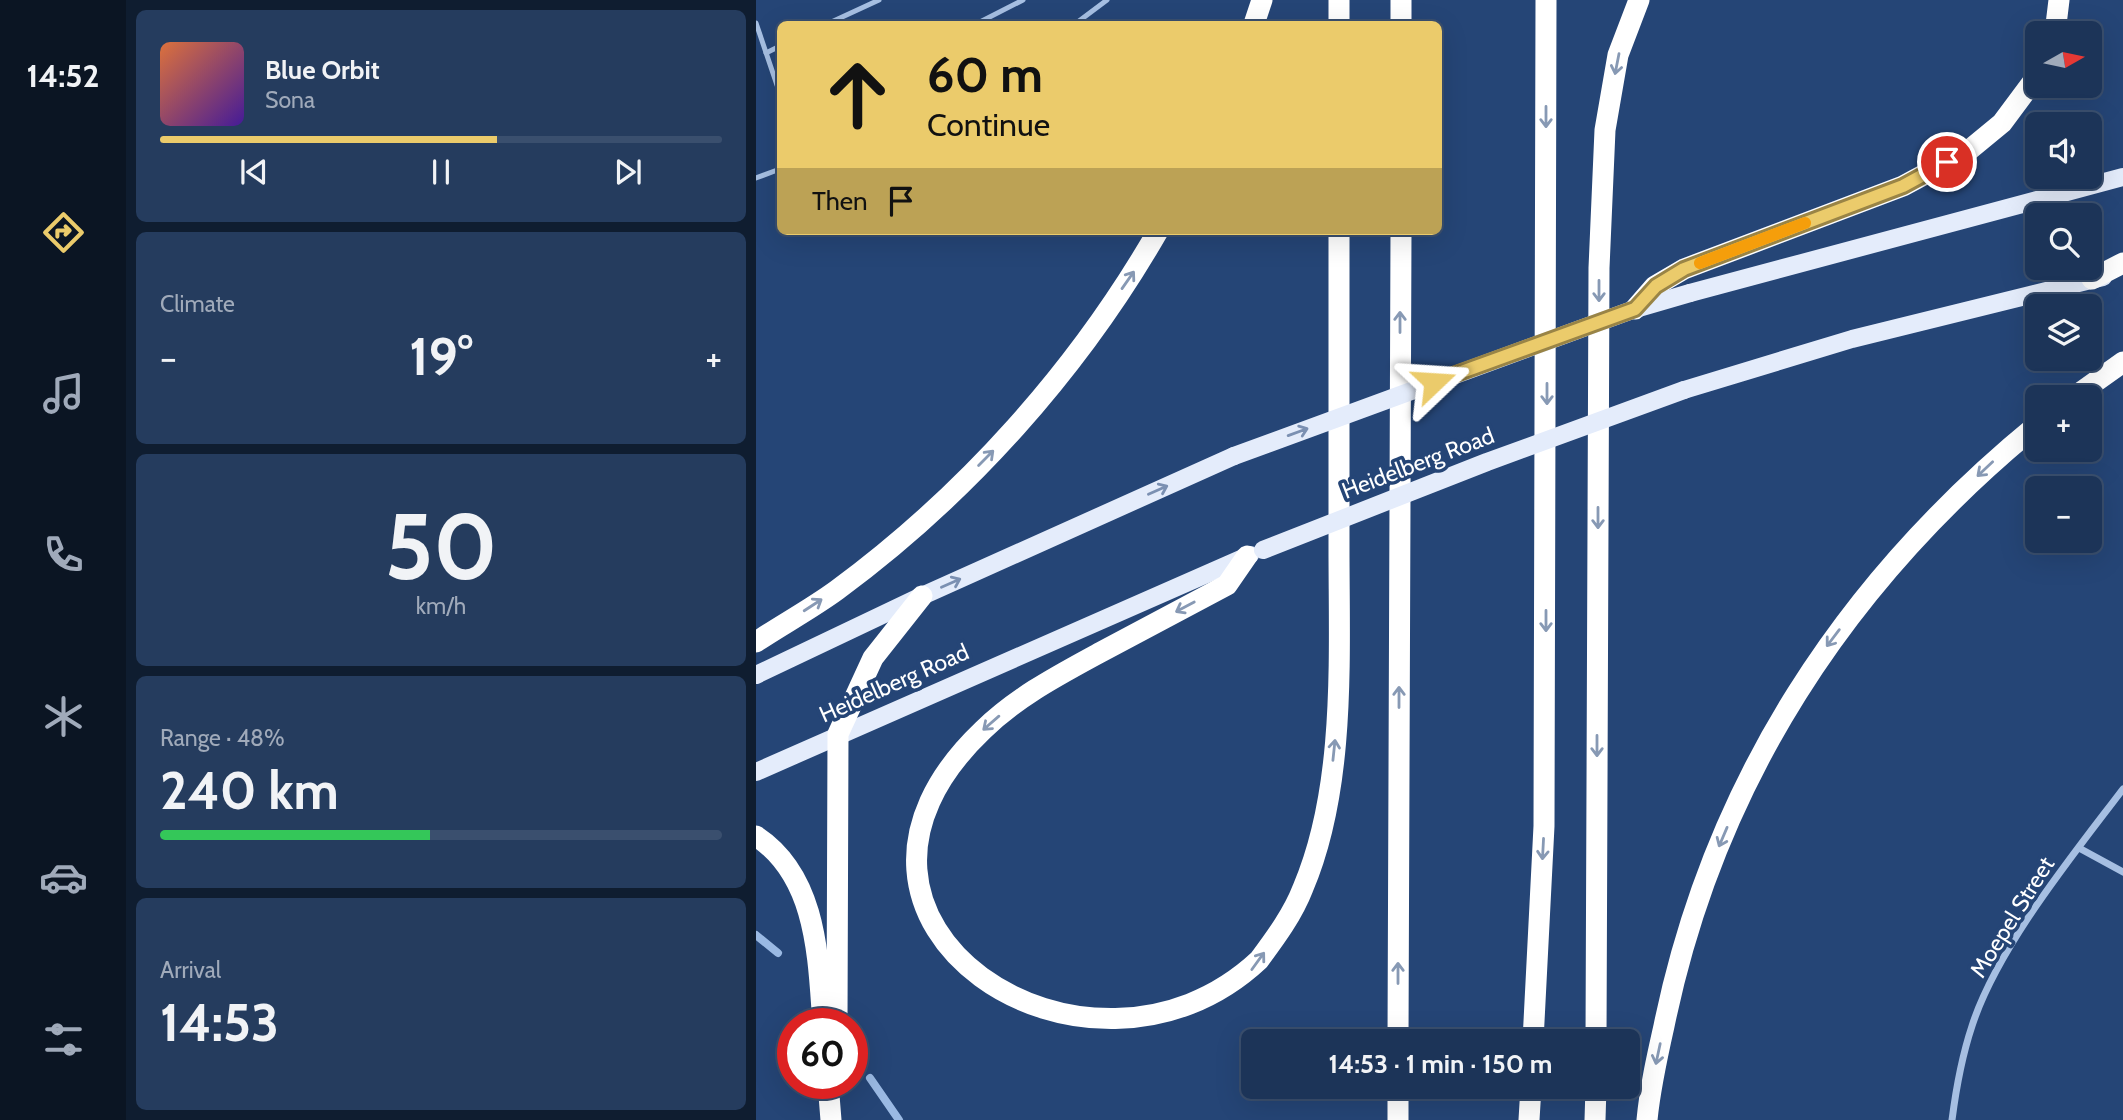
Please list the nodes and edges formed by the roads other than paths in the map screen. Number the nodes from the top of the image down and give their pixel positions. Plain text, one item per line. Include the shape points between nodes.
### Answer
1 (879, 0) edge
2 (1023, 0) edge
3 (1107, 0) edge
4 (1262, 0) edge
5 (1339, 0) edge
6 (1401, 0) edge
7 (1546, 0) edge
8 (1639, 0) edge
9 (2059, 0) edge
10 (834, 21) edge
11 (982, 21) edge
12 (1079, 21) edge
13 (1255, 21) edge
14 (1339, 21) edge
15 (1401, 21) edge
16 (2056, 21) edge
17 (756, 23) edge
18 (777, 48) edge
19 (766, 53) junction
20 (777, 85) edge
21 (2025, 92) edge
22 (777, 170) edge
23 (2123, 177) edge
24 (756, 178) edge
25 (1156, 235) edge
26 (1339, 235) edge
27 (1401, 235) edge
28 (2123, 264) edge
29 (2123, 272) edge
30 (2102, 274) edge
31 (2102, 277) edge
32 (2088, 280) edge
33 (1635, 309) junction
34 (2123, 362) edge
35 (2091, 385) edge
36 (2025, 436) edge
37 (1255, 553) junction
38 (922, 596) junction
39 (756, 642) edge
40 (756, 675) edge
41 (838, 734) junction
42 (756, 772) edge
43 (2123, 789) edge
44 (756, 836) edge
45 (2079, 848) junction
46 (2123, 872) edge
47 (951, 976) dead end
48 (823, 1008) edge
49 (837, 1008) edge
50 (1193, 1025) dead end
51 (1398, 1029) edge
52 (1534, 1029) edge
53 (1596, 1029) edge
54 (829, 1099) edge
55 (838, 1099) edge
56 (1398, 1099) edge
57 (1530, 1099) edge
58 (1596, 1099) edge
59 (831, 1120) edge
60 (838, 1120) edge
61 (1398, 1120) edge
62 (1529, 1120) edge
63 (1595, 1120) edge
64 (1647, 1120) edge
65 (1952, 1120) edge

1 - 10 lane
2 - 11 lane
3 - 12 lane
4 - 13 highway
5 - 14 highway
6 - 15 highway
7 -> 52 highway via 1544,812
8 -> 53 highway via 1618,55 1605,130 1599,268
9 - 16 highway
17 - 19 lane
18 - 19 lane
19 - 20 lane
21 - 33 highway via 2002,122 1968,151 1903,186 1684,269 1656,286
22 - 24 lane
23 - 33 main road, bridge
39 -> 25 highway via 836,591 892,546 1013,431 1084,343
50 -> 26 highway via 1229,996 1288,917 1304,888 1325,809 1336,726 1339,637
51 -> 27 highway
28 - 30 highway
29 - 31 main road, Heidelberg Road
32 - 37 main road, Heidelberg Road, bridge via 1853,339 1684,390
38 -> 33 main road, bridge via 1234,456
34 - 35 highway
36 -> 64 highway via 1937,513 1874,584 1819,656 1773,732 1697,898 1672,987
37 - 41 main road, Heidelberg Road
37 -> 47 highway via 1227,585 1024,694 981,731 952,765 929,809 920,839 918,870 930,939
38 - 40 main road
38 - 41 highway via 873,658
41 - 42 main road, Heidelberg Road
41 - 49 highway
43 - 45 street, Moepel Street
44 - 48 highway via 787,868 805,900 818,943
45 - 46 street
45 - 65 street, Moepel Street via 1994,975 1972,1026
54 - 59 highway
55 - 60 highway
56 - 61 highway
57 - 62 highway
58 - 63 highway

